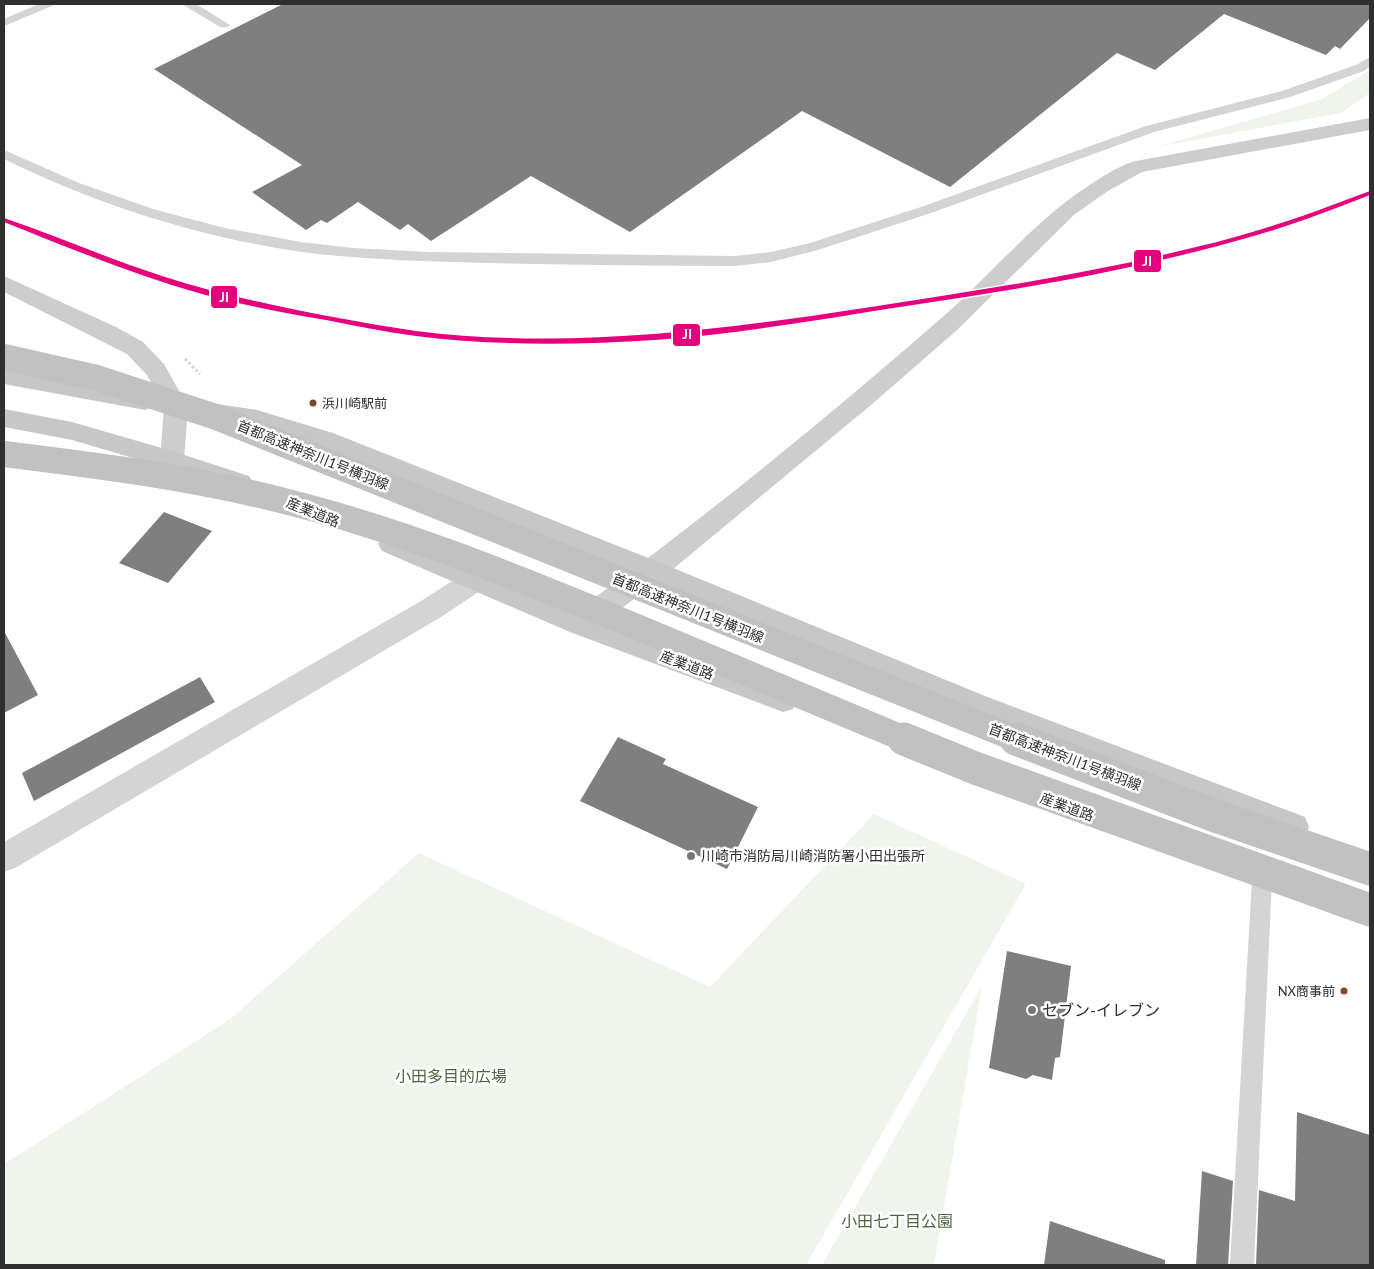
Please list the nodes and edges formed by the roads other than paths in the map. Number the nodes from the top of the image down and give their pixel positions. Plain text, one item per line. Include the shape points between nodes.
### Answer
1 (48, 4) edge
2 (188, 4) edge
3 (4, 23) edge
4 (224, 25) dead end
5 (1370, 61) edge
6 (1370, 124) edge
7 (4, 154) edge
8 (4, 283) edge
9 (4, 357) edge
10 (4, 376) edge
11 (176, 407) junction
12 (4, 418) edge
13 (4, 454) edge
14 (172, 460) junction
15 (652, 571) junction
16 (477, 579) junction
17 (580, 624) junction
18 (1370, 856) edge
19 (4, 858) edge
20 (1370, 869) edge
21 (1262, 879) junction
22 (1370, 910) edge
23 (1370, 919) edge
24 (1242, 1265) edge

1 - 3 lane
2 - 4 lane
5 - 7 lane via 1360,68 1286,94 1150,129 813,247 735,261 417,257 302,247 242,236 137,208 31,168
6 - 15 street via 1136,167 1113,178 1068,209 975,300 863,400
8 - 11 street via 135,348 156,370
9 - 20 highway, 首都高速神奈川1号横羽線, bridge via 97,378 226,420 1021,740 1218,816
10 - 11 main road
11 - 14 street
11 - 15 main road via 257,419 324,439
12 - 14 main road, 産業道路 via 72,430
13 - 22 highway, bridge via 193,480 293,503 420,542 564,597 975,768
14 - 16 main road, 産業道路 via 250,486
15 - 17 street
15 - 18 main road via 975,705
16 - 17 main road, 産業道路
16 - 19 street
17 - 21 main road, 産業道路
21 - 23 main road, 産業道路
21 - 24 lane

